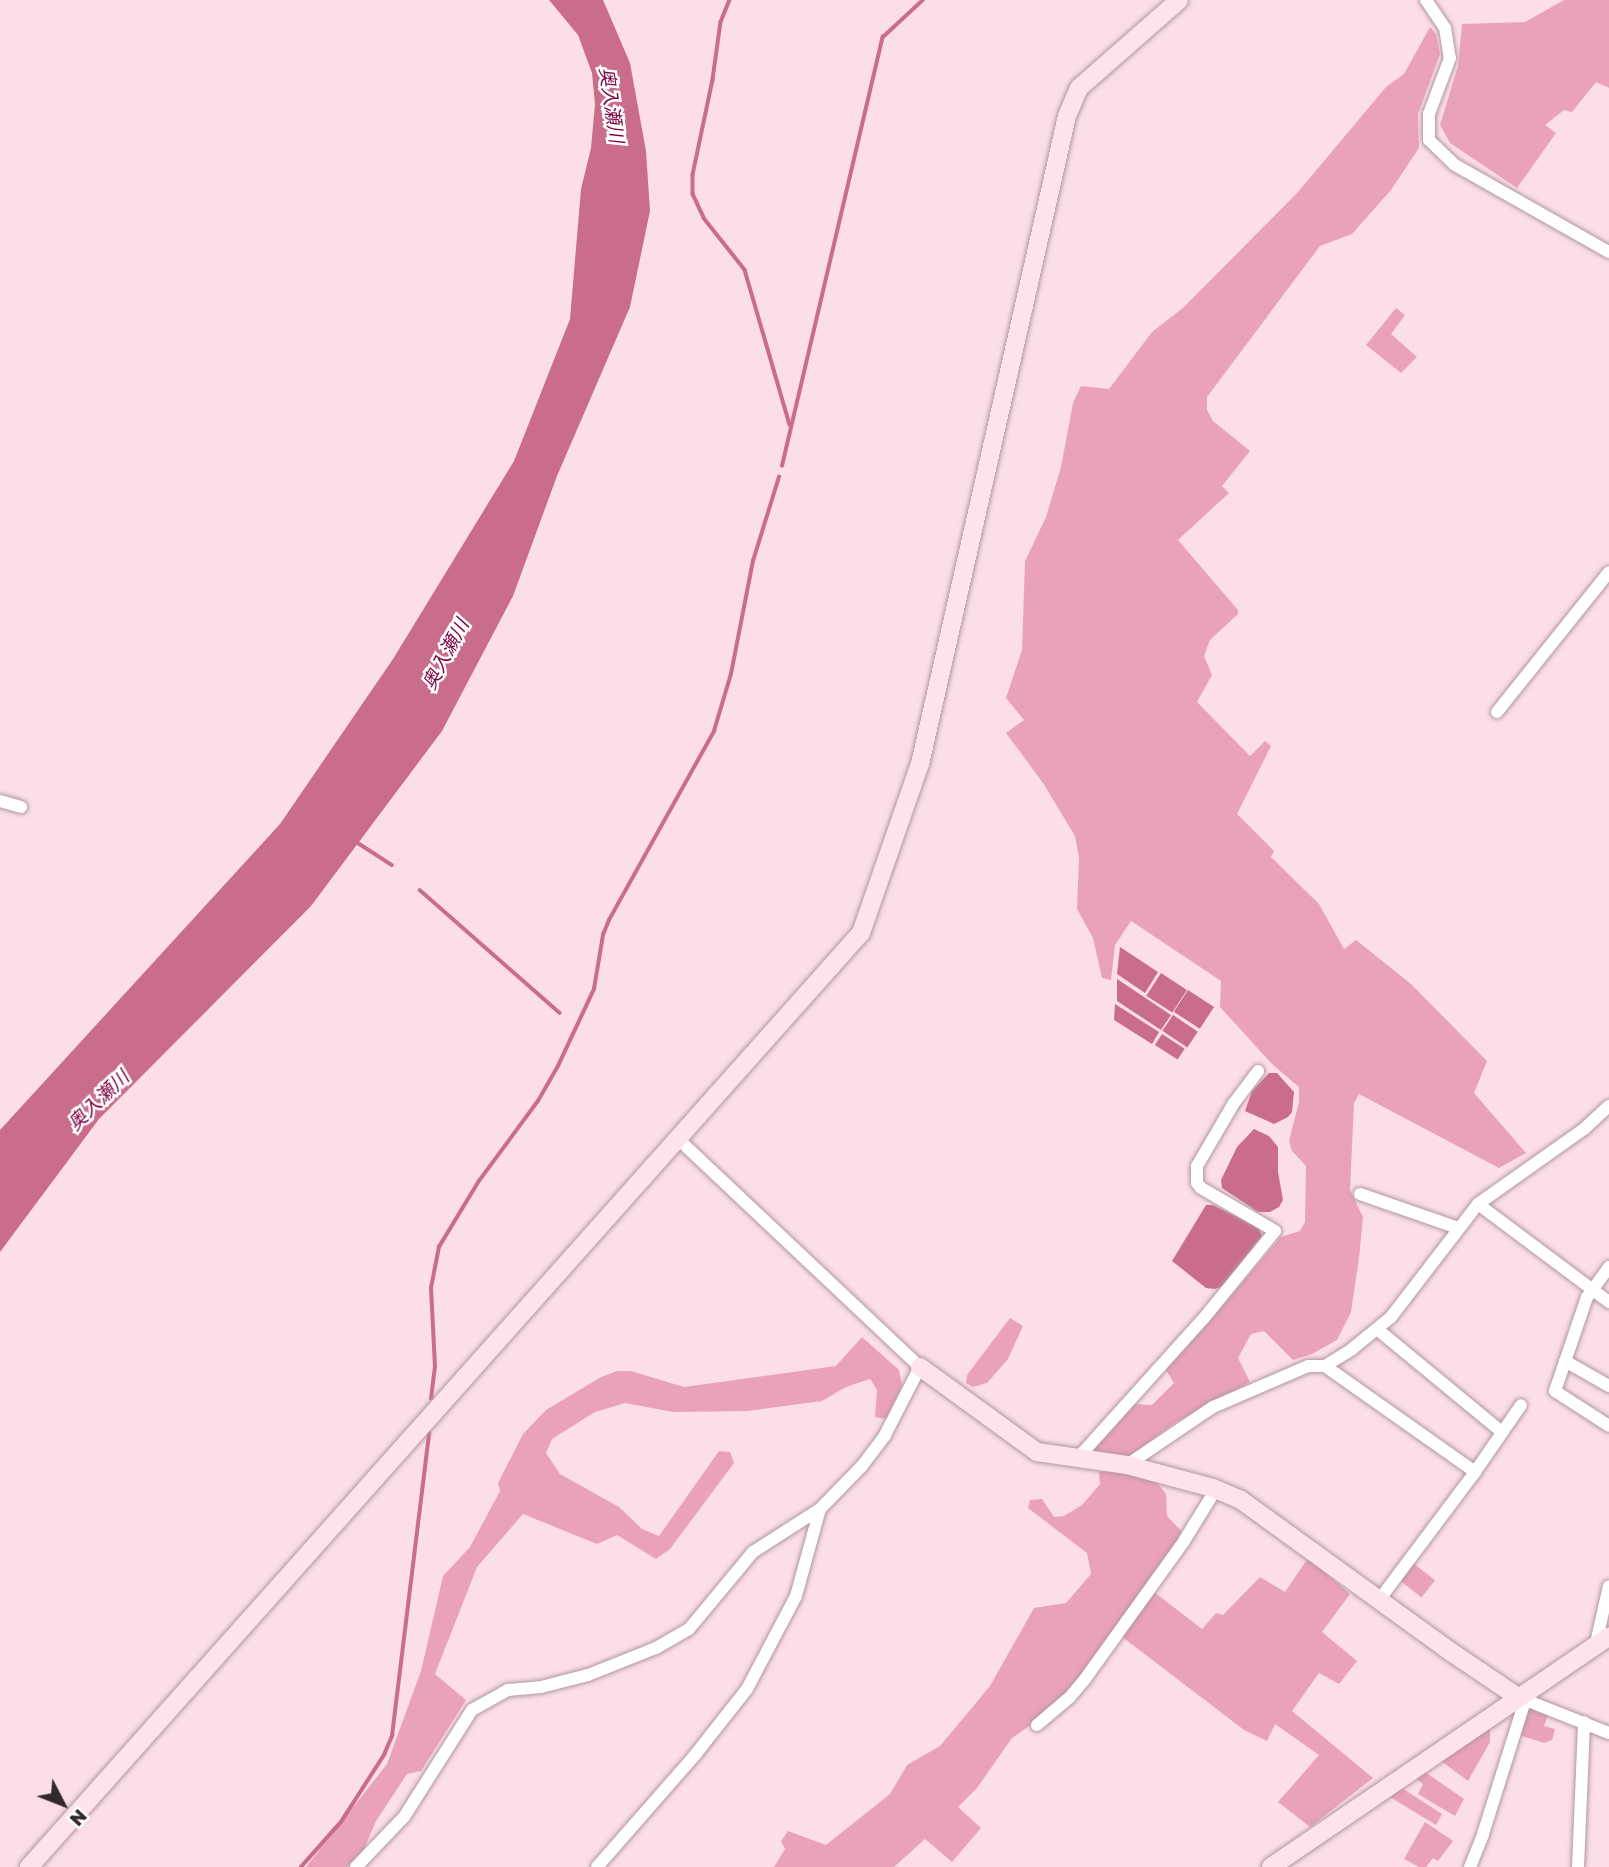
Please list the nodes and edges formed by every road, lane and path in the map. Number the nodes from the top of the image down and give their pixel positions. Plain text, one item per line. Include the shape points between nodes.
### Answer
1 (1179, 0) edge
2 (1426, 0) edge
3 (1609, 252) edge
4 (1609, 572) edge
5 (1497, 712) dead end
6 (0, 801) edge
7 (22, 807) dead end
8 (1258, 1071) dead end
9 (1609, 1106) edge
10 (677, 1139) junction
11 (1360, 1194) dead end
12 (1478, 1204) junction
13 (1458, 1228) junction
14 (1609, 1267) edge
15 (1592, 1290) junction
16 (1609, 1302) edge
17 (1377, 1329) junction
18 (1565, 1360) junction
19 (1325, 1366) junction
20 (920, 1367) junction
21 (1609, 1386) edge
22 (1521, 1405) dead end
23 (1609, 1426) edge
24 (1502, 1432) junction
25 (1077, 1459) junction
26 (1127, 1465) junction
27 (1475, 1472) junction
28 (1216, 1489) junction
29 (820, 1509) junction
30 (1609, 1586) edge
31 (1379, 1600) junction
32 (1602, 1640) edge
33 (1522, 1699) junction
34 (1584, 1722) junction
35 (1037, 1725) dead end
36 (1609, 1733) edge
37 (29, 1867) edge
38 (356, 1867) edge
39 (597, 1867) edge
40 (1271, 1867) edge
41 (1469, 1867) edge
42 (1578, 1867) edge

1 - 10 street via 1079,88 1067,116 920,764 866,924
2 - 3 street via 1446,28 1450,58 1429,114 1429,140 1455,165
4 - 5 street
6 - 7 street
8 - 25 street via 1197,1166 1197,1183 1275,1231
9 - 12 street
10 - 20 street
10 - 37 street
11 - 13 street
12 - 13 street
12 - 15 street
13 - 17 street
14 - 15 street
15 - 16 street
15 - 18 street
17 - 19 street
17 - 24 street
18 - 21 street
18 - 23 street via 1555,1391
19 - 26 street via 1308,1366 1213,1408
19 - 27 street
20 - 25 street via 1030,1448
20 - 29 street via 885,1436
22 - 24 street
24 - 27 street
25 - 26 street
26 - 28 street
27 - 31 street
28 - 31 street via 1241,1500
28 - 35 street via 1085,1679
29 - 38 street via 754,1552 676,1639 563,1683 508,1690 472,1710 404,1817
29 - 39 street via 796,1596 747,1689
30 - 32 street
31 - 33 street
32 - 33 street
33 - 34 street
33 - 40 street
33 - 41 street via 1483,1835
34 - 36 street
34 - 42 street

